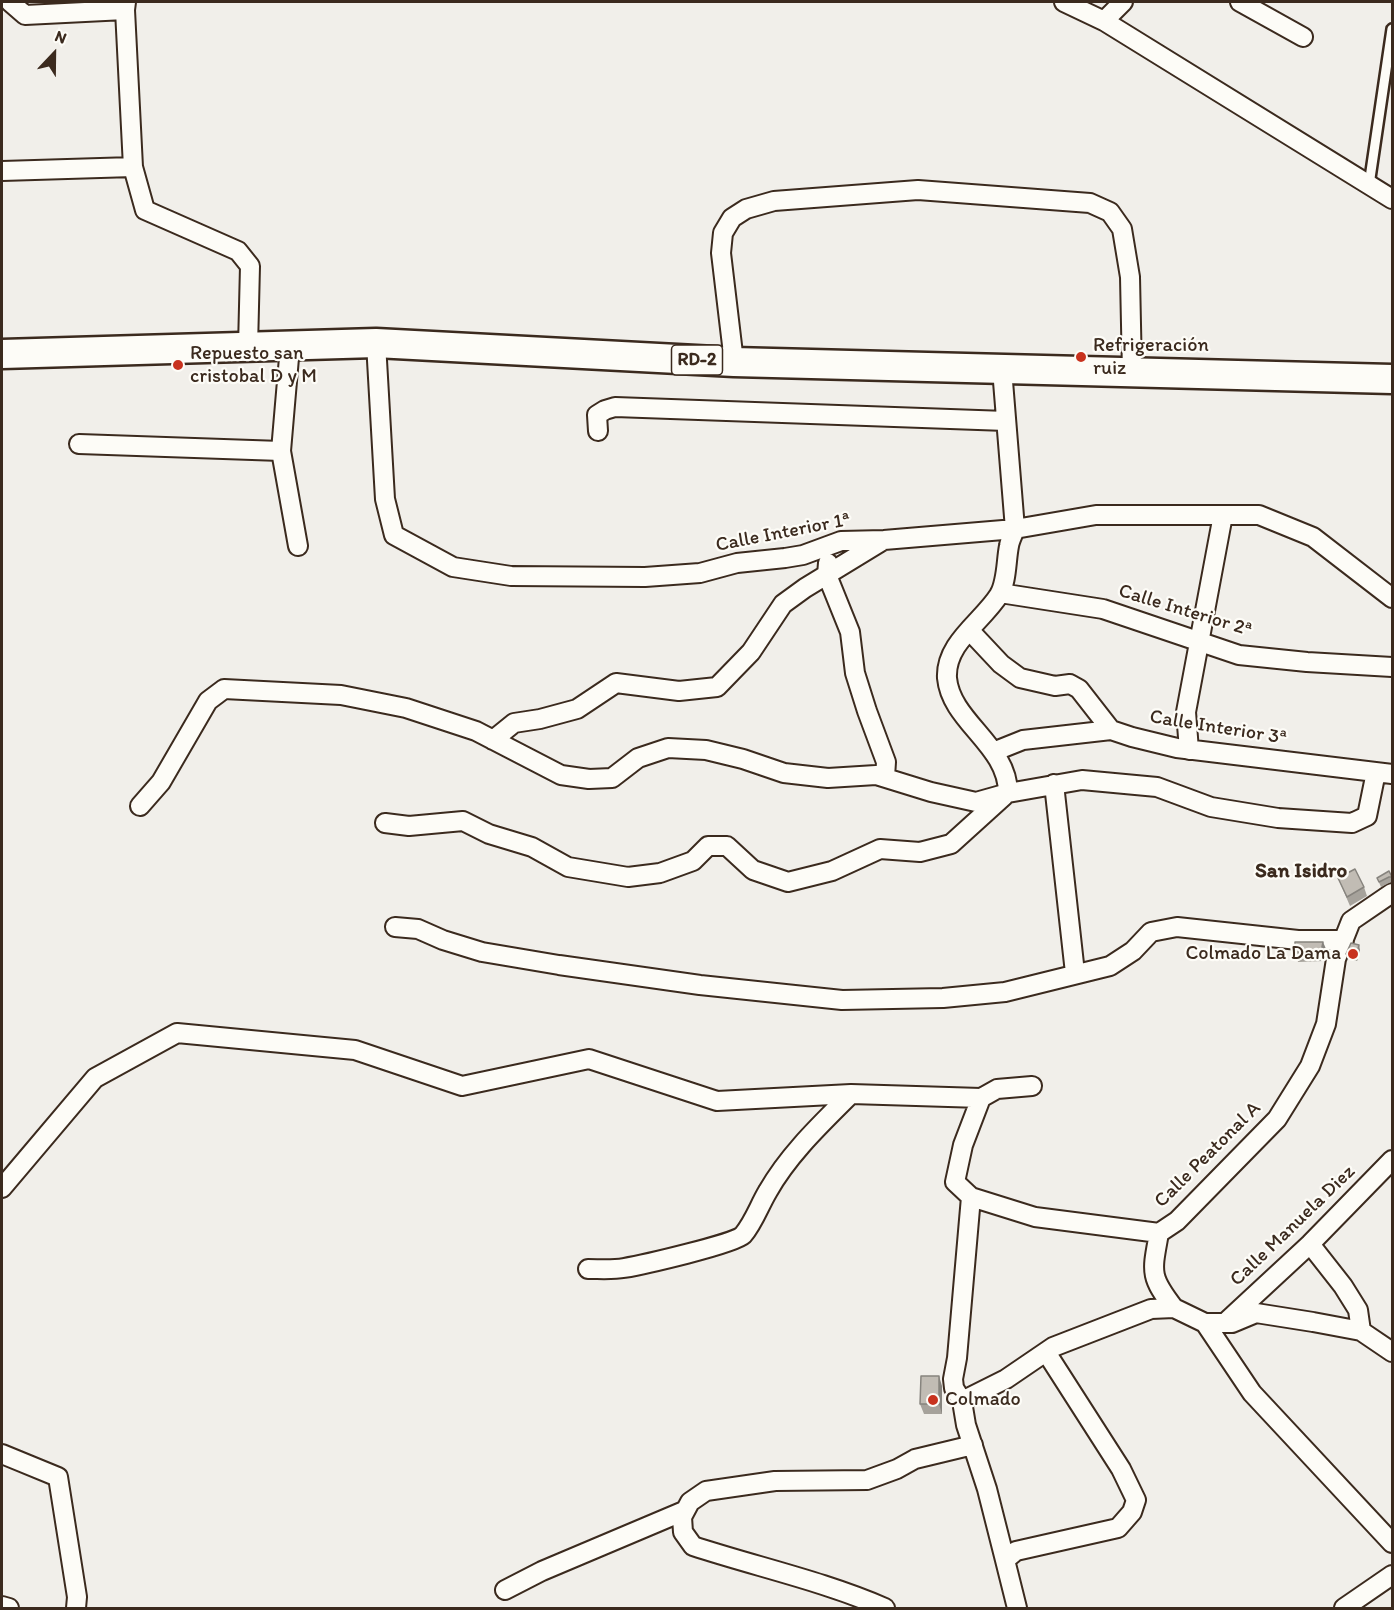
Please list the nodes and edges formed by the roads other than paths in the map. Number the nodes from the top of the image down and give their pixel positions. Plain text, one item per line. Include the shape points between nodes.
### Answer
1 (10, 2) edge
2 (1064, 2) edge
3 (1123, 2) edge
4 (1240, 2) edge
5 (125, 6) edge
6 (1104, 21) junction
7 (1392, 29) edge
8 (1302, 37) dead end
9 (133, 167) junction
10 (2, 171) edge
11 (1369, 185) junction
12 (1392, 199) edge
13 (376, 343) junction
14 (290, 346) junction
15 (248, 347) junction
16 (2, 354) edge
17 (735, 362) junction
18 (1002, 369) junction
19 (1131, 372) junction
20 (1392, 379) edge
21 (1006, 421) junction
22 (598, 432) dead end
23 (78, 444) dead end
24 (281, 451) junction
25 (1223, 515) junction
26 (1015, 529) junction
27 (884, 540) junction
28 (841, 541) junction
29 (298, 546) dead end
30 (827, 575) junction
31 (1000, 593) junction
32 (1392, 598) edge
33 (970, 631) junction
34 (1198, 641) junction
35 (1392, 667) edge
36 (1111, 730) junction
37 (493, 740) junction
38 (1189, 750) junction
39 (993, 752) junction
40 (1384, 773) edge
41 (885, 777) junction
42 (1054, 784) junction
43 (1008, 793) junction
44 (141, 806) dead end
45 (385, 823) dead end
46 (1392, 893) edge
47 (394, 927) dead end
48 (1344, 940) junction
49 (1076, 973) junction
50 (1032, 1086) dead end
51 (851, 1094) junction
52 (981, 1098) junction
53 (1392, 1160) edge
54 (2, 1188) edge
55 (971, 1197) junction
56 (1159, 1233) junction
57 (1310, 1244) junction
58 (588, 1269) dead end
59 (1174, 1308) junction
60 (1205, 1323) junction
61 (1225, 1323) junction
62 (1361, 1331) junction
63 (1046, 1352) junction
64 (1392, 1352) edge
65 (962, 1401) junction
66 (973, 1445) junction
67 (2, 1454) edge
68 (684, 1511) junction
69 (1392, 1543) edge
70 (1005, 1560) junction
71 (1392, 1575) edge
72 (505, 1590) dead end
73 (2, 1605) edge
74 (9, 1608) edge
75 (76, 1608) edge
76 (885, 1608) edge
77 (1017, 1608) edge
78 (1344, 1608) edge

1 - 5 street via 25,15
2 - 6 street
3 - 6 street
4 - 8 street
5 - 9 street
6 - 11 street
7 - 11 lane
9 - 10 street
9 - 15 street via 146,210 238,250 250,266
11 - 12 street
13 - 14 main road, RD-2
13 - 17 main road, RD-2
13 - 28 street, Calle Interior 1ª via 385,499 394,535 453,567 510,576 645,577 700,573 737,562 803,555
14 - 15 main road, RD-2
14 - 24 street
15 - 16 main road, RD-2
17 - 18 main road, RD-2
17 - 19 street via 721,253 723,233 732,218 746,208 774,201 918,190 1090,203 1110,212 1122,229 1130,277
18 - 19 main road, RD-2
18 - 21 street
19 - 20 main road, RD-2
21 - 22 street via 615,407 597,415
21 - 26 street
23 - 24 street
24 - 29 street
25 - 26 street, Calle Interior 1ª via 1096,515
25 - 32 street, Calle Interior 1ª via 1259,515 1313,537
25 - 34 street
26 - 27 street, Calle Interior 1ª
26 - 31 street
27 - 28 street, Calle Interior 1ª
27 - 30 street
28 - 30 street via 830,554
30 - 37 street via 783,604 751,652 717,687 679,691 616,683 577,709 514,723
30 - 41 street via 850,632 855,673 886,762
31 - 33 street
31 - 34 street, Calle Interior 2ª via 1102,609
33 - 36 street via 1020,678 1079,688
33 - 39 street via 949,659 947,680 957,706
34 - 35 street, Calle Interior 2ª via 1239,655
34 - 38 street via 1185,712
36 - 38 street, Calle Interior 3ª
36 - 39 street via 1023,740
37 - 41 street via 561,775 590,779 612,778 638,758 668,748 706,750 783,773 828,778
37 - 44 street via 406,708 341,695 224,689 208,701 161,782
38 - 40 street, Calle Interior 3ª
39 - 43 street via 1008,779
40 - 42 street via 1367,816 1352,823 1278,818 1211,807 1157,787 1082,780
41 - 43 street via 976,802
42 - 43 street
42 - 49 street
43 - 45 street via 951,844 920,852 880,849 832,871 788,882 753,870 727,846 708,846 693,861 660,873 628,877 568,867 532,847 463,821 410,826
46 - 48 street, Calle Peatonal A via 1351,921
47 - 49 street via 418,929 482,952 548,963 842,1000 994,993
48 - 49 street via 1298,940 1177,927 1151,932 1133,951 1110,966
48 - 56 street, Calle Peatonal A via 1336,959 1326,1024 1310,1066 1277,1119 1177,1221
50 - 52 street via 997,1089
51 - 52 street
51 - 54 street via 717,1101 589,1059 462,1086 355,1050 177,1033 95,1078
51 - 58 street via 789,1161 741,1237 622,1269
52 - 55 street via 963,1145 955,1182
53 - 57 street, Calle Manuela Diez
55 - 56 street, Calle Peatonal A via 1035,1217
55 - 65 street via 953,1379
56 - 59 street via 1152,1270 1158,1287
57 - 61 street, Calle Manuela Diez
57 - 62 street via 1358,1310
59 - 60 street
59 - 63 street via 1150,1310
60 - 61 street
60 - 69 street via 1252,1393
61 - 62 street via 1256,1313
62 - 64 street
63 - 65 street
63 - 70 street via 1122,1469 1136,1500 1132,1512 1118,1528 1016,1551
65 - 66 street
66 - 68 street via 915,1459 867,1480 775,1481 706,1491
66 - 70 street
67 - 75 street via 58,1477
68 - 72 street
68 - 76 street via 683,1532 693,1546
70 - 77 street
71 - 78 street
73 - 74 street

